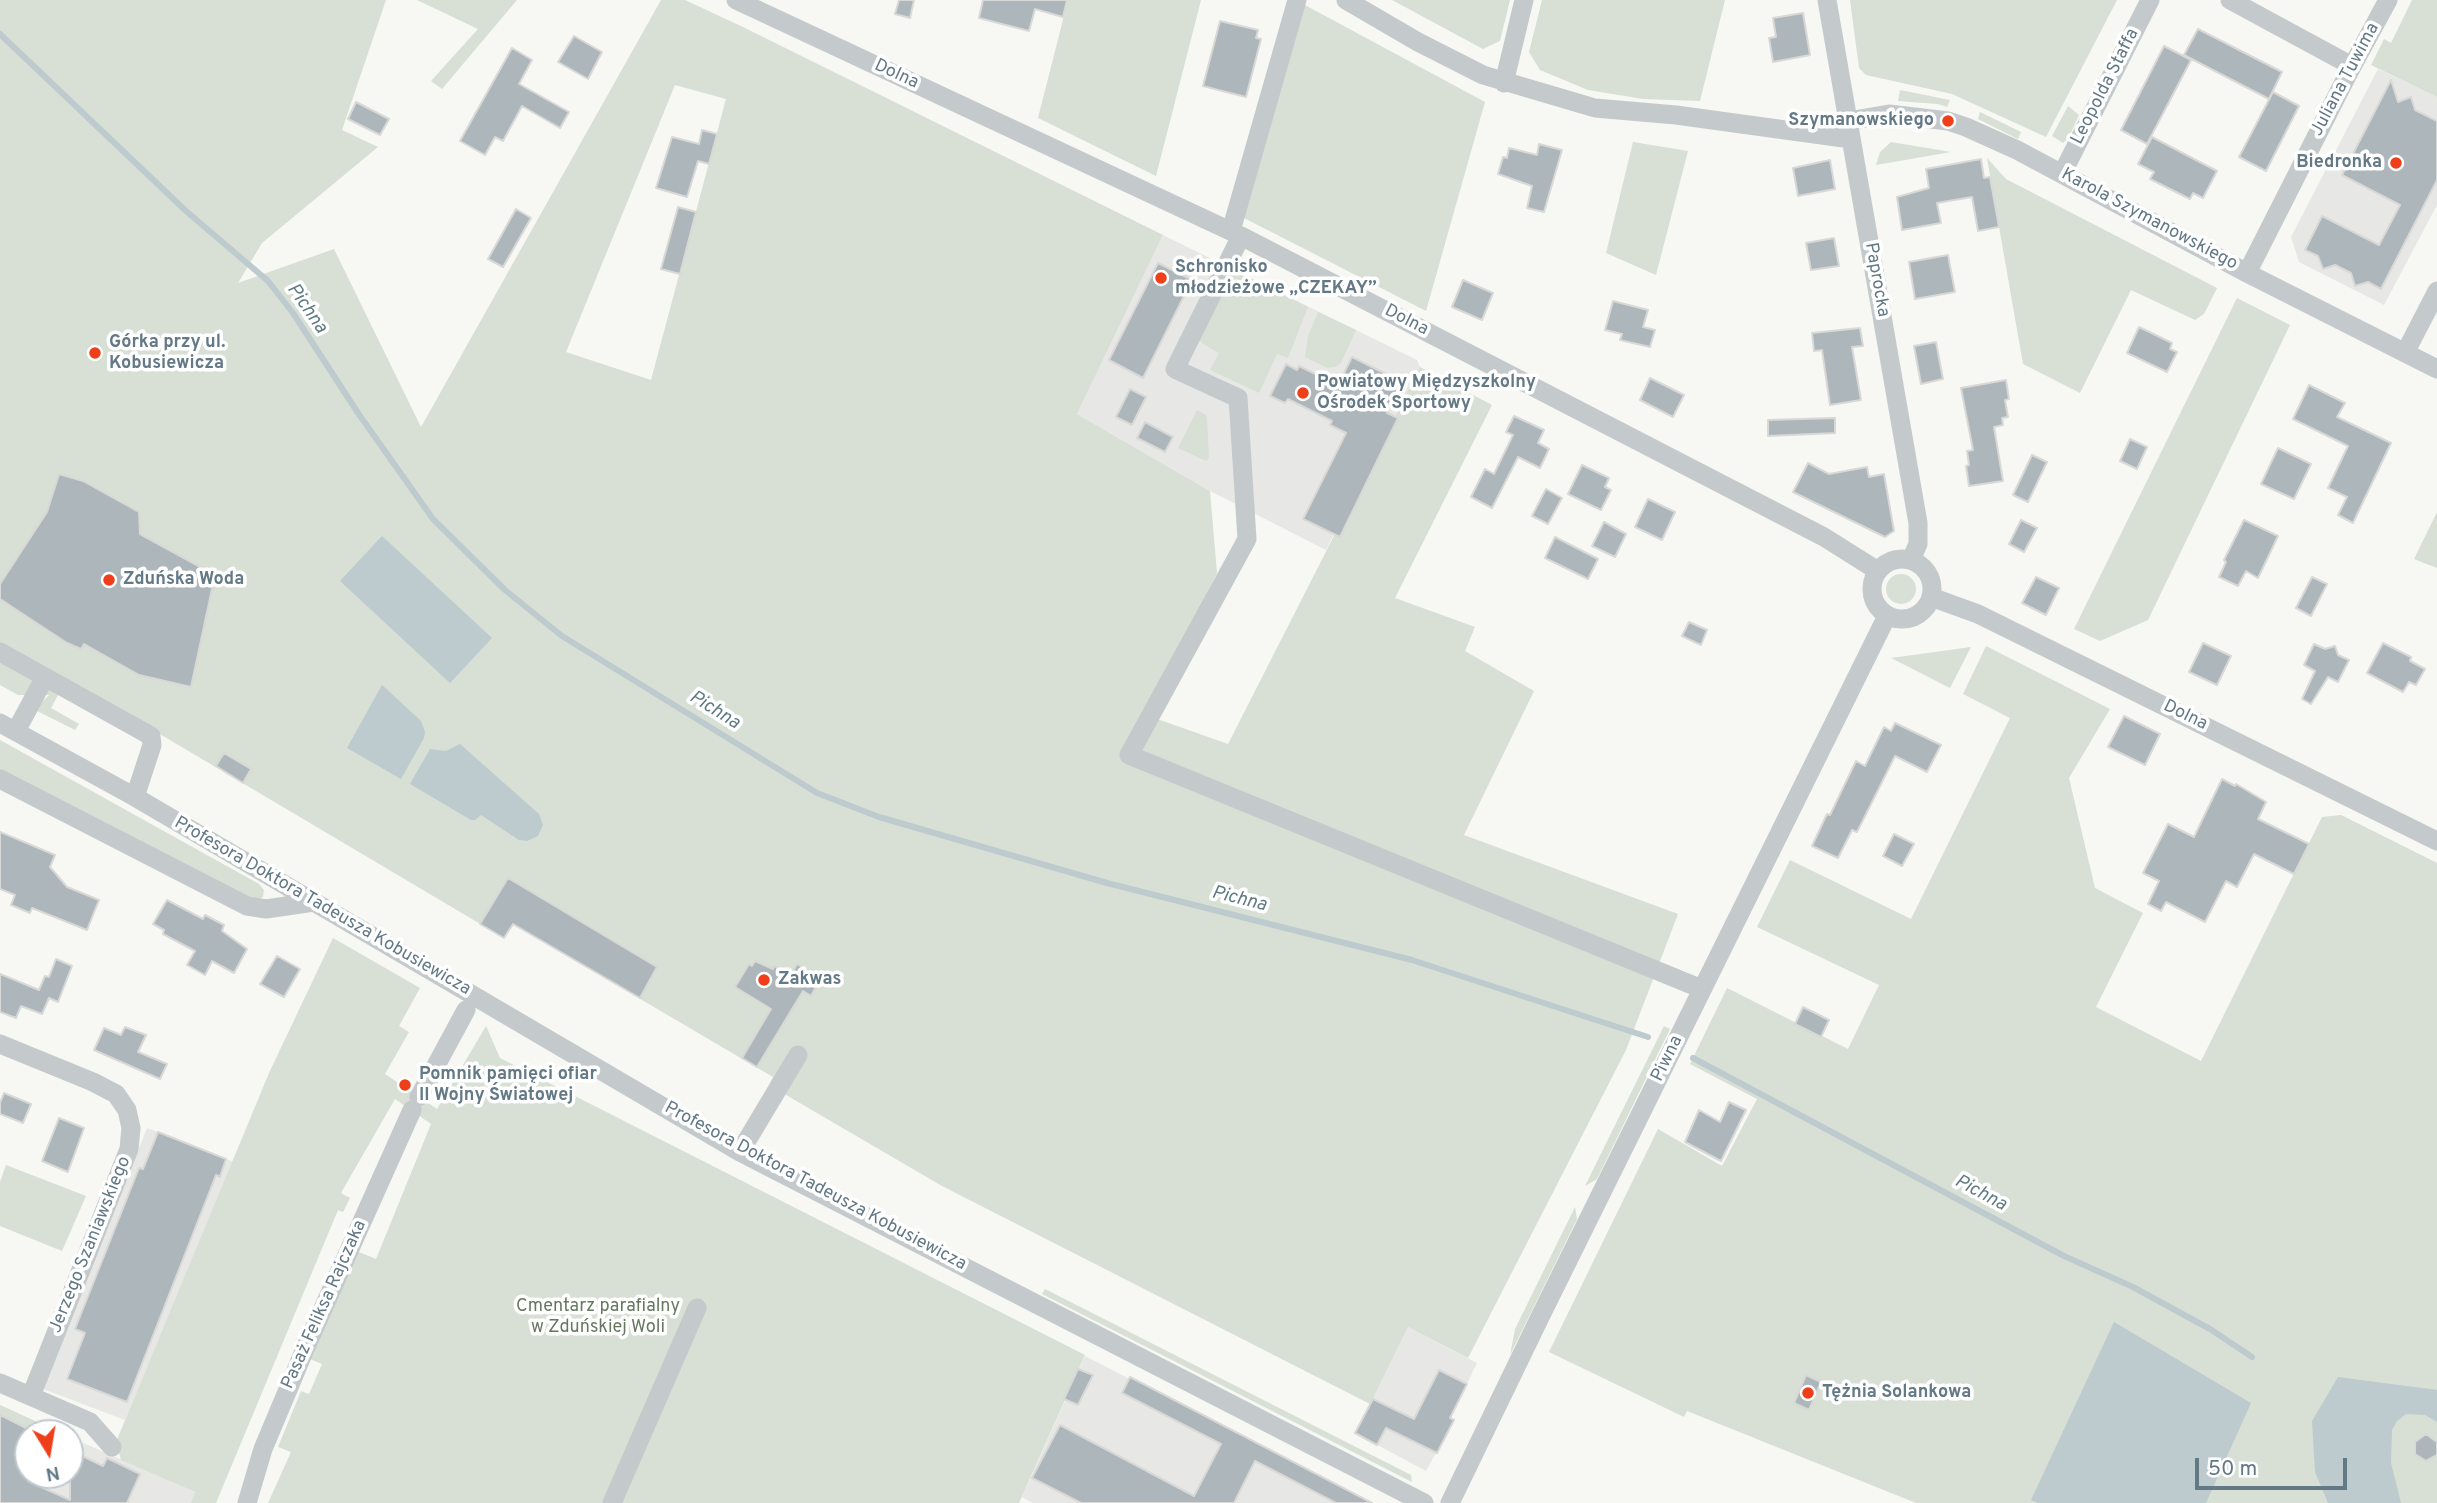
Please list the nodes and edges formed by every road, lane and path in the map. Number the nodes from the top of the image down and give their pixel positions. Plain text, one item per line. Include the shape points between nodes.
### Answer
1 (736, 0) edge
2 (1297, 0) edge
3 (1346, 0) edge
4 (1524, 0) edge
5 (1827, 0) edge
6 (2150, 0) edge
7 (2230, 0) edge
8 (2388, 0) edge
9 (2352, 66) junction
10 (1504, 83) junction
11 (1850, 130) junction
12 (2062, 174) junction
13 (1236, 234) junction
14 (2247, 272) junction
15 (2437, 291) edge
16 (2405, 353) junction
17 (2437, 369) edge
18 (1911, 560) junction
19 (1878, 570) junction
20 (1931, 597) junction
21 (1887, 616) junction
22 (0, 652) edge
23 (45, 677) junction
24 (8, 727) edge
25 (0, 779) edge
26 (135, 797) junction
27 (2437, 841) edge
28 (314, 902) junction
29 (1702, 989) junction
30 (466, 1010) dead end
31 (0, 1044) edge
32 (798, 1055) dead end
33 (740, 1152) junction
34 (697, 1308) dead end
35 (0, 1382) edge
36 (31, 1396) junction
37 (112, 1447) dead end
38 (247, 1503) edge
39 (612, 1503) edge
40 (1424, 1503) edge
41 (1450, 1503) edge

1 - 13 street, Dolna
2 - 13 street
3 - 10 street, Karola Szymanowskiego via 1418,42
4 - 10 street
5 - 11 street, Paprocka
6 - 12 street, Leopolda Staffa
7 - 9 street
8 - 9 street, Juliana Tuwima
9 - 14 street, Juliana Tuwima
10 - 11 street, Karola Szymanowskiego via 1595,108
11 - 12 street, Karola Szymanowskiego via 1889,114 1948,121
11 - 18 street, Paprocka via 1917,523 1918,544
12 - 14 street, Karola Szymanowskiego
13 - 19 street, Dolna via 1824,537
13 - 29 street via 1175,369 1238,398 1247,539 1129,755
14 - 16 street, Karola Szymanowskiego
15 - 16 street
16 - 17 street, Karola Szymanowskiego
18 - 19 street via 1893,560
18 - 20 street via 1928,575
19 - 21 street via 1872,580 1873,600
20 - 21 street via 1914,617
20 - 27 street, Dolna via 1978,614
21 - 29 street, Piwna
22 - 23 street
23 - 24 street
23 - 26 street via 150,736 152,745
24 - 26 street, Profesora Doktora Tadeusza Kobusiewicza
25 - 28 street via 247,906 266,909
26 - 28 street, Profesora Doktora Tadeusza Kobusiewicza
28 - 33 street, Profesora Doktora Tadeusza Kobusiewicza
29 - 41 street, Piwna
30 - 38 street, Pasaż Feliksa Rajczaka via 415,1103 294,1374
31 - 36 street, Jerzego Szaniawskiego via 116,1094 127,1110 131,1128 130,1149
32 - 33 street
33 - 40 street, Profesora Doktora Tadeusza Kobusiewicza
34 - 39 street
35 - 36 street
36 - 37 street via 90,1422

